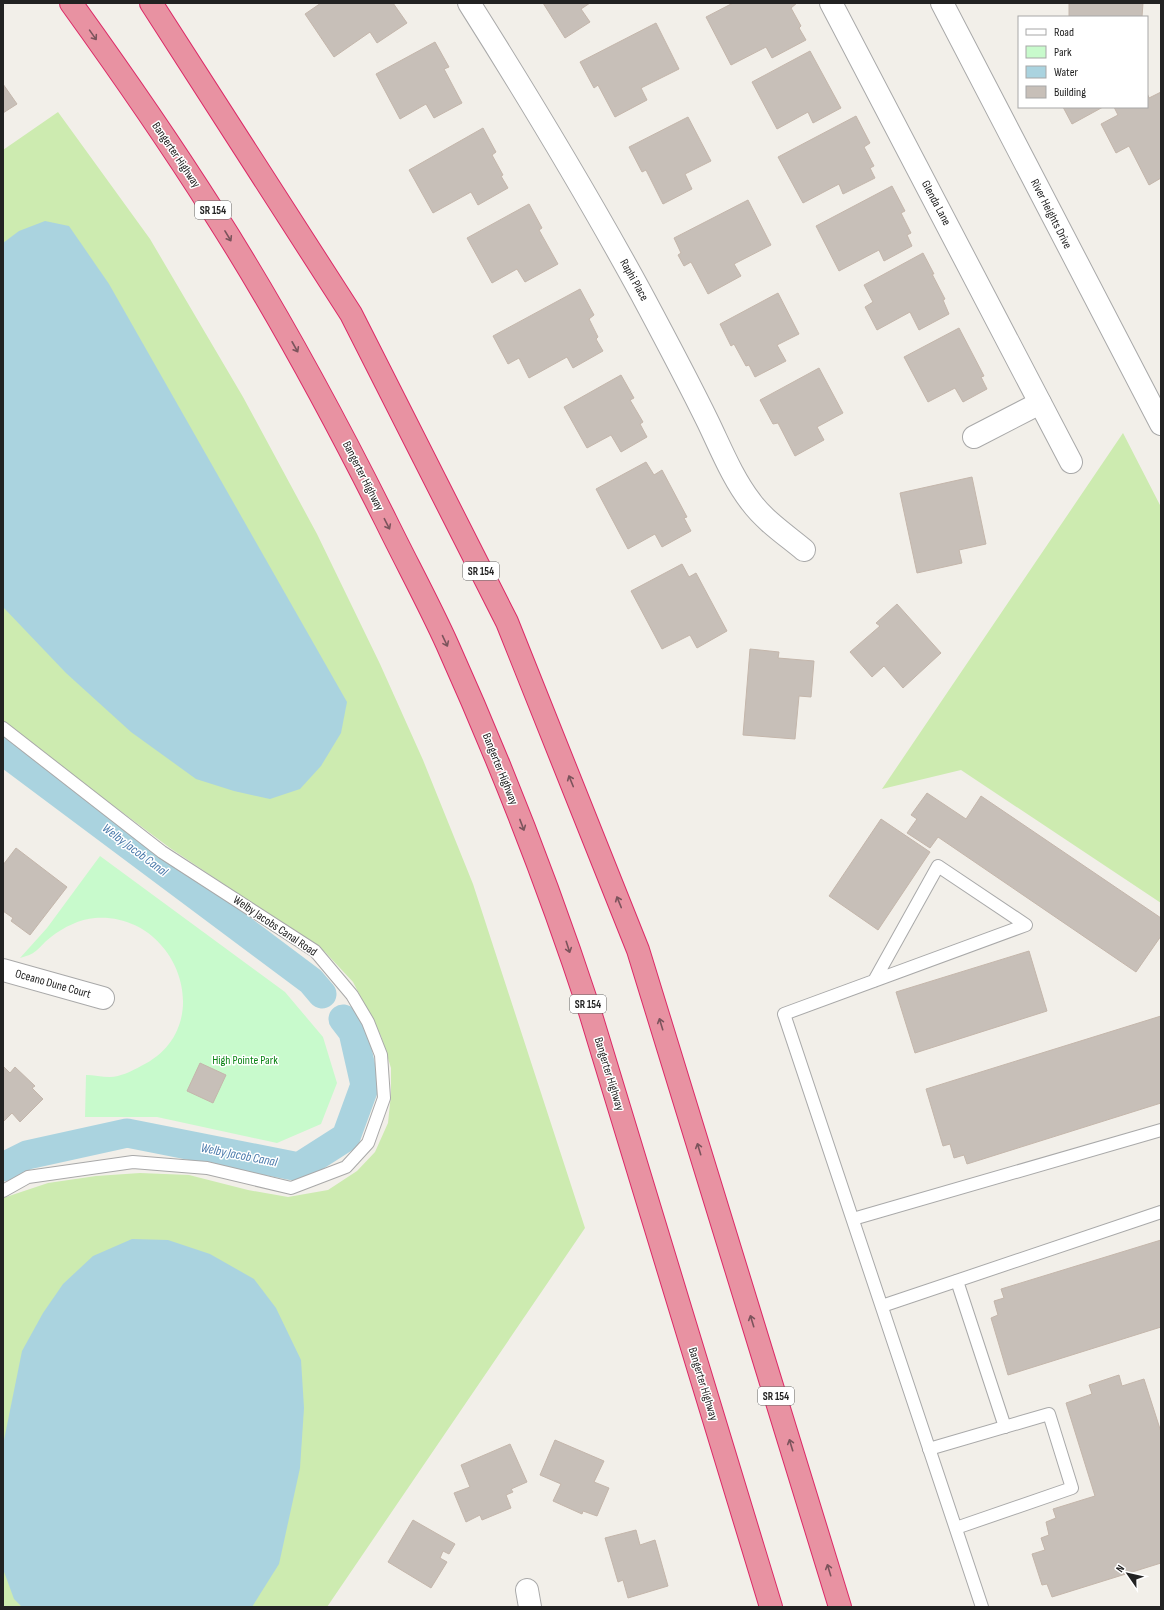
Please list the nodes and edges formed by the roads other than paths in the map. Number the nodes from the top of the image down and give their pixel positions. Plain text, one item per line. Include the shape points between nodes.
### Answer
1 (71, 3) edge
2 (151, 3) edge
3 (469, 3) edge
4 (831, 3) edge
5 (942, 3) edge
6 (1040, 403) junction
7 (1161, 424) edge
8 (974, 437) dead end
9 (1071, 462) dead end
10 (804, 550) dead end
11 (3, 728) edge
12 (3, 970) edge
13 (874, 981) junction
14 (103, 998) dead end
15 (1161, 1130) edge
16 (3, 1191) edge
17 (1161, 1212) edge
18 (852, 1219) junction
19 (957, 1281) junction
20 (882, 1306) junction
21 (1005, 1427) junction
22 (929, 1449) junction
23 (956, 1528) junction
24 (771, 1607) edge
25 (840, 1607) edge
26 (982, 1607) edge

1 -> 24 highway, Bangerter Highway / SR 154 via 213,210 290,339 339,427 446,642 491,746 564,932
25 -> 2 highway, SR 154 via 638,950 507,622 351,314
3 - 10 street, Raphi Place via 590,200 660,328 742,490 762,514
4 - 6 street, Glenda Lane
5 - 7 street, River Heights Drive
6 - 8 street
6 - 9 street, Glenda Lane
11 - 16 lane, Welby Jacobs Canal Road via 162,852 315,951 352,995 368,1022 381,1055 384,1098 368,1143 346,1167 291,1188 207,1168 133,1162 28,1177
12 - 14 street, Oceano Dune Court
13 - 13 lane via 918,965 1026,925 938,866
13 - 18 lane via 784,1014
15 - 18 lane
17 - 19 lane
18 - 20 lane
19 - 20 lane
19 - 21 lane
20 - 22 lane
21 - 22 lane
21 - 23 lane via 1048,1414 1072,1488
22 - 23 lane
23 - 26 lane

